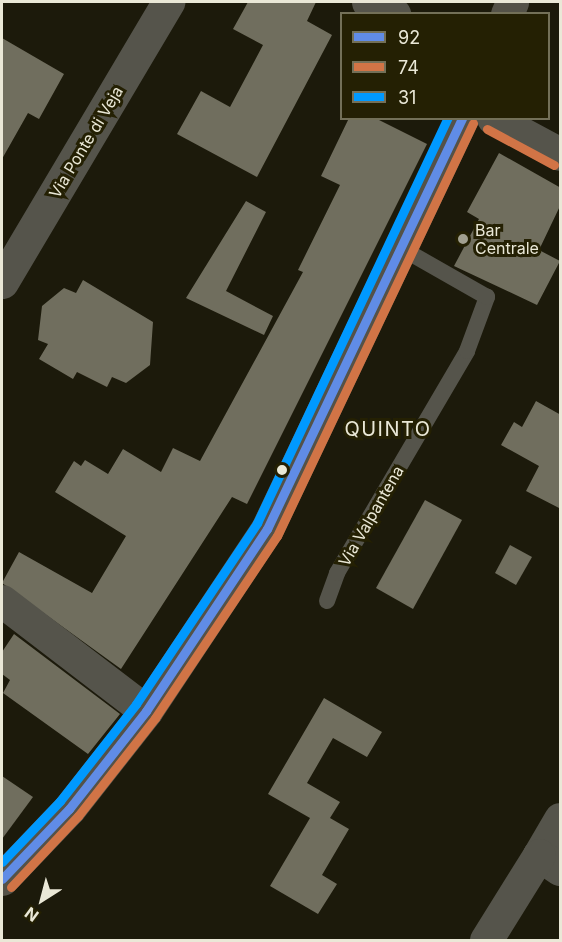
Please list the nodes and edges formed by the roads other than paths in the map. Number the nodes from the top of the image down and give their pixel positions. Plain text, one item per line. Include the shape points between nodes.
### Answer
1 (168, 2) edge
2 (368, 2) edge
3 (390, 12) edge
4 (461, 120) edge
5 (497, 120) edge
6 (561, 154) edge
7 (401, 248) junction
8 (2, 282) edge
9 (2, 601) edge
10 (327, 601) dead end
11 (146, 711) junction
12 (561, 819) edge
13 (550, 862) edge
14 (2, 879) edge
15 (486, 940) edge

1 - 8 street, Via Ponte di Veja
2 - 3 street
4 - 7 street
5 - 6 street
7 - 10 lane, Via Valpantena via 487,297 467,351 337,573
7 - 11 street via 267,530
9 - 11 street
11 - 14 street via 69,809
12 - 13 street
13 - 15 street

